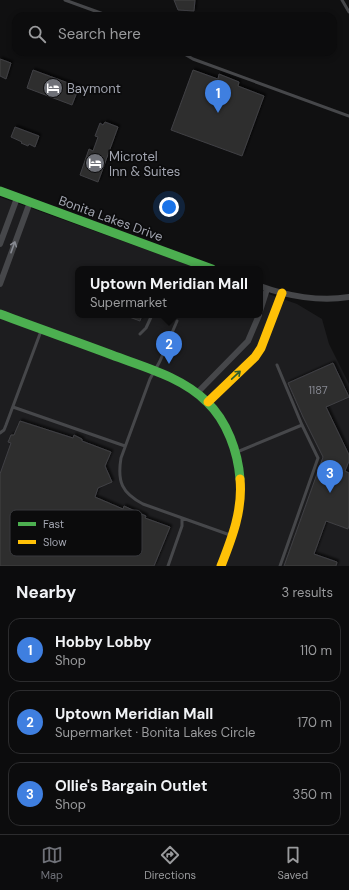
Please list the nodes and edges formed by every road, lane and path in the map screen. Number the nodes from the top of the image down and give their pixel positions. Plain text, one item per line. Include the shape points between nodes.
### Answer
1 (65, 0) edge
2 (342, 0) edge
3 (98, 12) edge
4 (349, 12) edge
5 (188, 56) edge
6 (349, 116) edge
7 (0, 191) edge
8 (17, 198) junction
9 (30, 202) junction
10 (0, 244) edge
11 (204, 266) edge
12 (0, 284) edge
13 (263, 287) edge
14 (267, 289) junction
15 (282, 293) junction
16 (349, 297) edge
17 (263, 302) edge
18 (0, 314) edge
19 (151, 318) edge
20 (258, 318) edge
21 (177, 321) dead end
22 (42, 329) junction
23 (140, 334) dead end
24 (276, 365) dead end
25 (155, 371) junction
26 (197, 393) junction
27 (208, 402) junction
28 (13, 406) junction
29 (302, 425) junction
30 (0, 433) edge
31 (125, 446) junction
32 (236, 453) junction
33 (182, 518) junction
34 (232, 536) junction
35 (168, 566) edge
36 (221, 566) edge
37 (280, 566) edge

1 - 3 lane
2 - 4 lane
5 - 6 lane
7 - 8 street, Bonita Lakes Drive
8 - 9 street, Bonita Lakes Drive
8 - 10 street
9 - 11 street, Bonita Lakes Drive
12 -> 9 street
13 - 14 street
14 - 15 street
14 - 17 street
15 - 16 street via 314,298
27 -> 15 street via 255,357 261,348
18 - 22 street
19 - 23 lane
20 - 26 street via 248,341
21 - 25 lane
22 - 25 street
22 - 28 lane
24 - 29 lane
25 - 26 street
25 - 31 lane
26 - 27 street
27 - 32 street via 225,428
28 - 30 lane via 6,426
28 - 31 lane
29 - 32 lane
29 - 37 lane via 318,458
31 - 33 lane via 119,470 120,482 126,492 143,504
32 - 34 street via 241,487
33 - 34 lane
33 - 35 lane via 182,526
34 - 36 street

